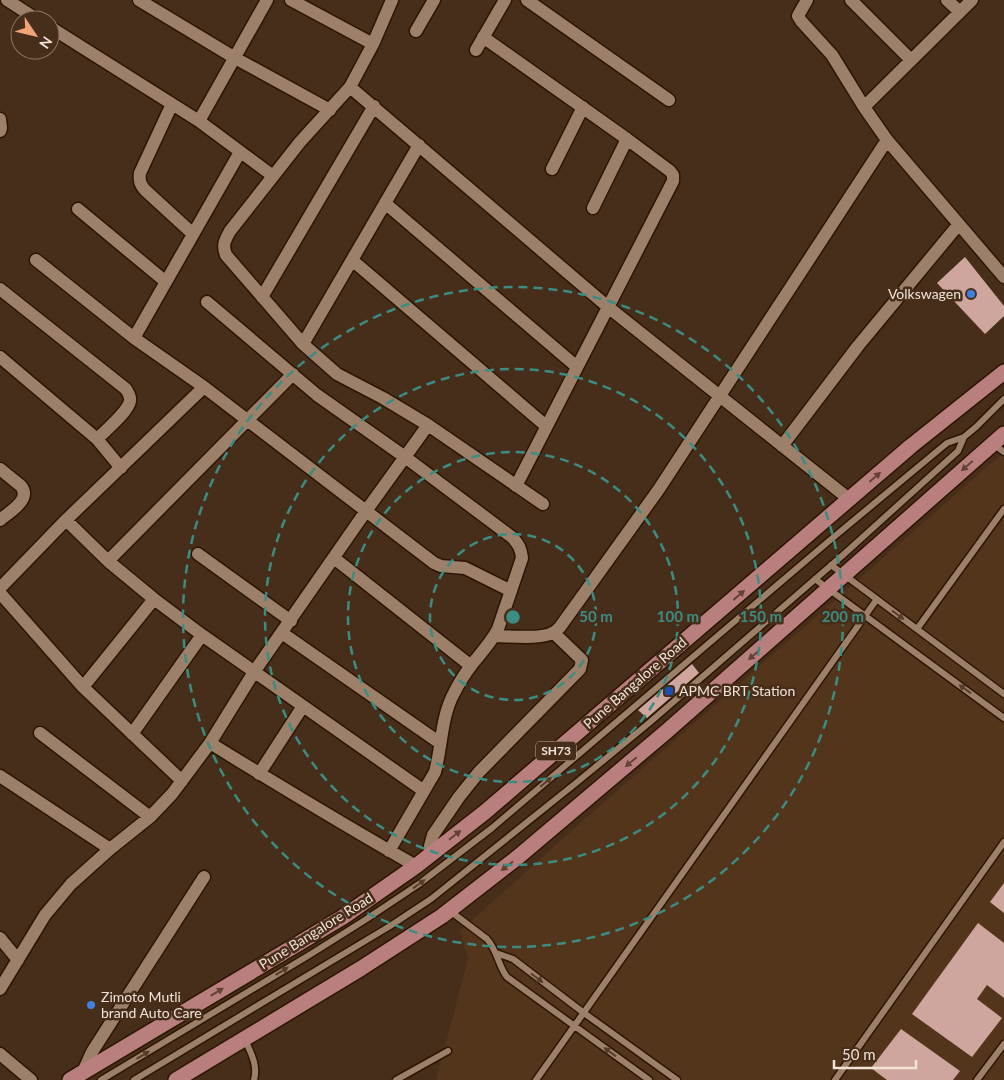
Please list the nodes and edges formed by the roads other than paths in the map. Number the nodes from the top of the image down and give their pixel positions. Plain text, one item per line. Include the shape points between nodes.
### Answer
1 (7, 0) edge
2 (139, 0) edge
3 (267, 0) edge
4 (291, 0) edge
5 (392, 0) edge
6 (434, 0) edge
7 (506, 0) edge
8 (527, 0) edge
9 (807, 0) edge
10 (947, 0) edge
11 (972, 0) edge
12 (853, 1) edge
13 (22, 10) edge
14 (960, 12) junction
15 (416, 31) dead end
16 (60, 33) edge
17 (483, 37) junction
18 (374, 44) junction
19 (476, 50) dead end
20 (235, 58) junction
21 (911, 60) junction
22 (350, 87) junction
23 (669, 100) dead end
24 (172, 104) junction
25 (374, 106) junction
26 (583, 107) junction
27 (864, 107) junction
28 (330, 110) junction
29 (0, 119) edge
30 (199, 121) junction
31 (0, 131) edge
32 (628, 140) junction
33 (887, 140) junction
34 (420, 145) junction
35 (240, 152) junction
36 (552, 169) dead end
37 (272, 176) junction
38 (385, 203) junction
39 (593, 208) dead end
40 (78, 209) dead end
41 (959, 224) junction
42 (193, 234) junction
43 (36, 260) dead end
44 (352, 260) junction
45 (1004, 277) edge
46 (166, 282) junction
47 (0, 289) edge
48 (262, 297) junction
49 (207, 302) dead end
50 (608, 307) junction
51 (134, 338) junction
52 (303, 344) junction
53 (0, 357) edge
54 (577, 367) junction
55 (1004, 372) edge
56 (292, 374) junction
57 (204, 387) junction
58 (720, 396) junction
59 (1004, 399) edge
60 (246, 420) junction
61 (428, 425) junction
62 (546, 426) junction
63 (964, 437) junction
64 (97, 438) junction
65 (1000, 443) edge
66 (782, 446) junction
67 (406, 457) junction
68 (121, 468) junction
69 (0, 469) edge
70 (516, 486) junction
71 (850, 499) junction
72 (543, 504) dead end
73 (1004, 508) edge
74 (366, 511) junction
75 (0, 520) edge
76 (66, 520) junction
77 (198, 554) dead end
78 (334, 558) junction
79 (108, 561) junction
80 (831, 565) junction
81 (844, 575) junction
82 (815, 579) junction
83 (0, 588) edge
84 (828, 590) junction
85 (511, 591) junction
86 (0, 593) edge
87 (154, 599) junction
88 (877, 599) junction
89 (865, 616) junction
90 (291, 621) junction
91 (917, 629) junction
92 (282, 633) junction
93 (554, 633) junction
94 (202, 635) junction
95 (494, 636) junction
96 (471, 666) junction
97 (254, 672) junction
98 (83, 687) junction
99 (1004, 694) edge
100 (303, 706) junction
101 (1004, 718) edge
102 (40, 733) dead end
103 (132, 734) junction
104 (210, 743) junction
105 (440, 743) junction
106 (259, 774) junction
107 (0, 776) edge
108 (182, 781) junction
109 (424, 791) junction
110 (150, 816) junction
111 (1004, 842) edge
112 (110, 849) junction
113 (389, 851) junction
114 (430, 854) junction
115 (416, 866) junction
116 (204, 877) dead end
117 (449, 911) junction
118 (0, 938) edge
119 (496, 953) junction
120 (18, 960) junction
121 (0, 989) edge
122 (584, 1013) junction
123 (574, 1026) junction
124 (245, 1038) junction
125 (1004, 1044) edge
126 (448, 1051) dead end
127 (0, 1054) edge
128 (76, 1077) edge
129 (31, 1080) edge
130 (101, 1080) edge
131 (134, 1080) edge
132 (176, 1080) edge
133 (254, 1080) edge
134 (396, 1080) edge
135 (536, 1080) edge
136 (649, 1080) edge
137 (677, 1080) edge
138 (835, 1080) edge
139 (978, 1080) edge

1 - 13 street
2 - 20 street
3 - 20 street
4 - 18 street
5 - 18 street
6 - 15 street
7 - 17 street
8 - 23 street
9 - 27 street via 799,19 832,55
10 - 14 street
11 - 14 street
12 - 21 street
14 - 21 street
16 - 24 street
17 - 19 street
17 - 26 street
18 - 22 street
20 - 28 street
20 - 30 street
21 - 27 street
22 - 25 street
22 - 28 street
24 - 30 street
24 - 42 street via 139,179 140,185
25 - 34 street
25 - 48 street
26 - 32 street
26 - 36 street
27 - 33 street
28 - 37 street
29 - 31 street
30 - 35 street
32 - 39 street
32 - 50 street via 670,171 674,180
33 - 41 street
33 - 58 street
34 - 38 street
34 - 50 street
35 - 37 street
35 - 42 street
37 - 48 street via 230,231 224,245 226,254
38 - 44 street
38 - 54 street
40 - 46 street
41 - 45 street
41 - 66 street via 858,346
42 - 46 street
43 - 51 street
44 - 52 street
44 - 62 street
46 - 51 street
47 - 64 street via 130,395 124,411
48 - 52 street
49 - 56 street
50 - 54 street
50 - 58 street
51 - 57 street
52 - 61 street via 337,374
53 - 64 street
54 - 62 street
71 -> 55 main road, Pune Bangalore Road / SH73
56 - 60 street
56 - 67 street
57 - 60 street
57 - 68 street
58 - 66 street
58 - 93 street via 659,490
59 - 63 lane
60 - 74 street
60 - 79 street
61 - 67 street
61 - 70 street
62 - 70 street
63 - 80 lane via 958,451
130 -> 63 lane via 311,954 419,884 492,828 947,443
64 - 68 street
65 -> 81 main road
66 - 71 street
67 - 74 street
67 - 85 street via 519,544 522,558
68 - 76 street
69 - 75 street via 22,486 25,494 21,502
70 - 72 street
114 -> 71 main road, Pune Bangalore Road / SH73 via 514,787
73 - 91 lane
74 - 78 street
74 - 85 street via 434,563 465,568
76 - 79 street
76 - 83 street
77 - 90 street
78 - 90 street
78 - 96 street
79 - 87 street
80 - 81 lane
80 - 82 lane
81 - 84 main road
81 - 88 lane
82 - 84 lane
82 - 131 lane via 648,723 431,899
84 - 89 lane
84 -> 117 main road via 652,744
85 - 95 street
86 - 98 street
87 - 94 street
87 - 98 street
88 - 89 lane
88 -> 91 lane
101 -> 89 lane
89 - 122 lane
90 - 92 street
91 - 99 lane
92 - 97 street
92 - 105 street
93 - 95 street
93 - 114 street via 582,660 580,669 479,772 433,835
94 - 97 street
94 - 103 street
95 - 96 street
96 - 105 street via 447,709
97 - 100 street
97 - 104 street
98 - 103 street
100 - 106 street
100 - 109 street
102 - 110 street
103 - 108 street
104 - 106 street
104 - 108 street
105 - 109 street via 435,772
106 - 113 street
107 - 112 street
108 - 110 street
109 - 113 street
110 - 112 street
111 - 138 lane
112 - 120 street via 71,884 50,909
113 - 115 street
114 - 115 main road, Pune Bangalore Road / SH73
128 -> 115 main road, Pune Bangalore Road / SH73 via 343,916
116 - 128 street
117 - 119 lane via 487,939
117 - 124 main road
118 - 120 street
119 -> 122 lane via 513,959
119 - 123 lane via 507,977
120 - 121 street
122 - 123 lane
122 - 137 lane
123 - 135 lane
136 -> 123 lane
124 - 132 main road
124 - 133 lane via 255,1063
125 - 139 lane
126 - 134 lane
127 - 129 street

